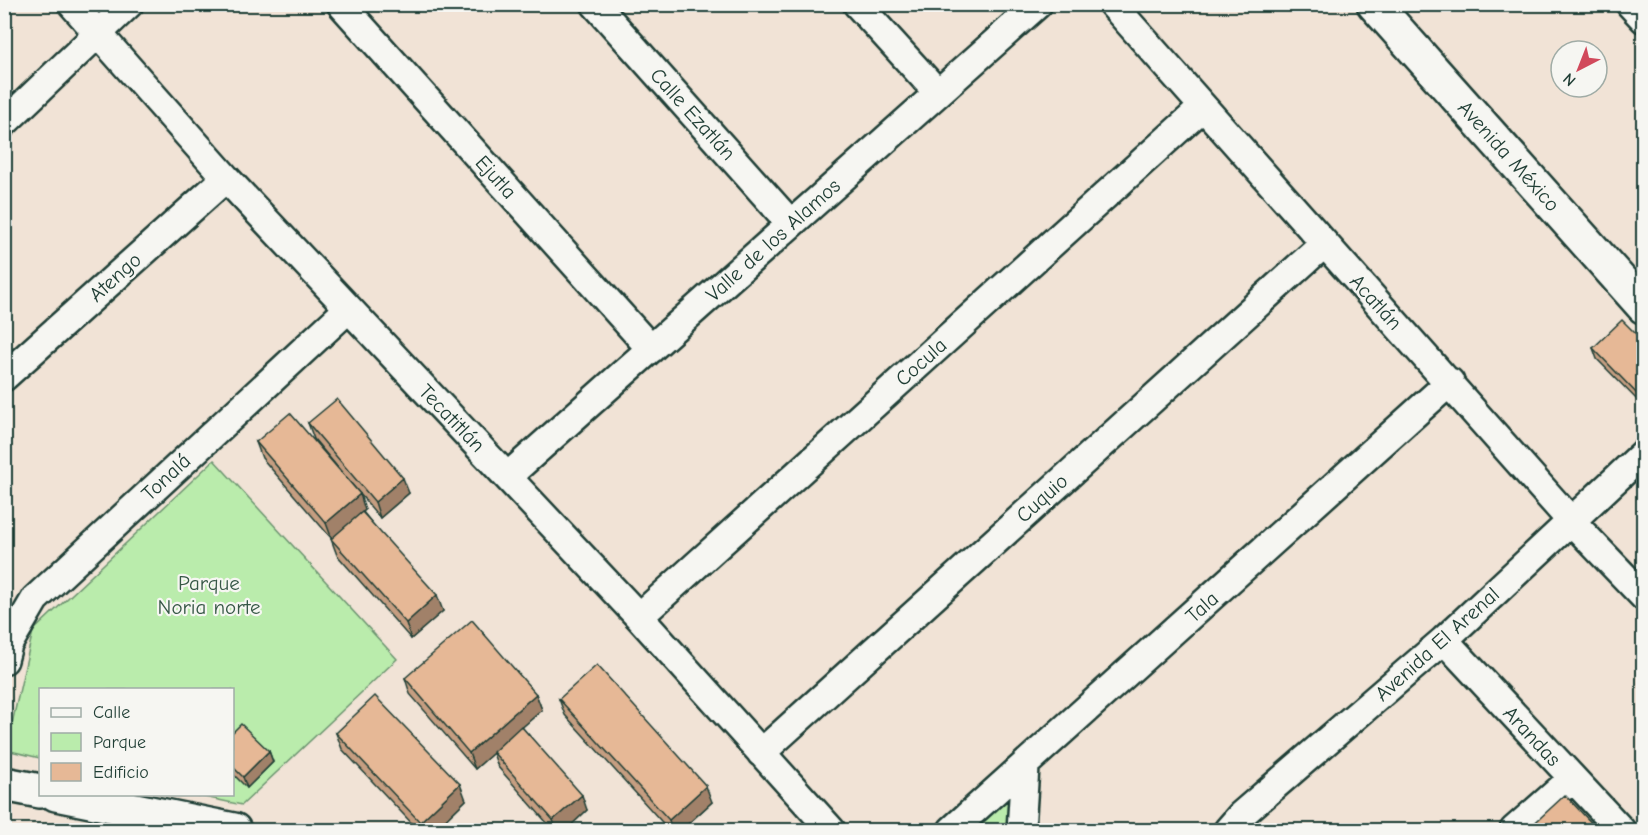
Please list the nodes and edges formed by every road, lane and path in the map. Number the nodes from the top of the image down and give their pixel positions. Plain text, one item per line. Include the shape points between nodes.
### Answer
1 (72, 4) edge
2 (129, 4) edge
3 (341, 4) edge
4 (595, 4) edge
5 (857, 4) edge
6 (1038, 4) edge
7 (1112, 4) edge
8 (1374, 4) edge
9 (1630, 4) edge
10 (1644, 19) edge
11 (98, 32) junction
12 (938, 93) junction
13 (1203, 107) junction
14 (4, 123) edge
15 (226, 178) junction
16 (791, 224) junction
17 (1324, 244) junction
18 (1644, 307) edge
19 (348, 309) junction
20 (651, 349) junction
21 (4, 377) edge
22 (1450, 382) junction
23 (1644, 453) edge
24 (508, 476) junction
25 (1571, 520) junction
26 (1644, 597) edge
27 (639, 617) junction
28 (1444, 640) junction
29 (4, 660) edge
30 (761, 753) junction
31 (1025, 766) junction
32 (1572, 779) junction
33 (4, 784) edge
34 (39, 791) edge
35 (61, 796) edge
36 (234, 831) edge
37 (831, 831) edge
38 (952, 831) edge
39 (1021, 831) edge
40 (1228, 831) edge
41 (1514, 831) edge
42 (1622, 831) edge

1 - 11 street, Tecatitlán
2 - 11 street
3 - 20 street, Ejutla
4 - 16 street, Calle Ezatlán
5 - 12 street
6 - 12 street, Valle de los Alamos
7 - 13 street, Acatlán
8 - 18 main road, Avenida México
9 - 10 street
11 - 14 street
11 - 15 street, Tecatitlán
12 - 16 street, Valle de los Alamos
13 - 17 street, Acatlán
13 - 27 street, Cocula
15 - 19 street, Tecatitlán
15 - 21 street, Atengo
16 - 20 street, Valle de los Alamos
17 - 22 street, Acatlán
17 - 30 street, Cuquio
19 - 24 street, Tecatitlán
19 - 29 street, Tonalá via 35,599 8,645
20 - 24 street, Valle de los Alamos
22 - 25 street, Acatlán
22 - 31 street, Tala
23 - 25 street, Avenida El Arenal
24 - 27 street, Tecatitlán
25 - 26 street, Acatlán
25 - 28 street, Avenida El Arenal
27 - 30 street, Tecatitlán
28 - 32 street, Arandas
28 - 40 street, Avenida El Arenal via 1241,815
30 - 37 street, Tecatitlán
31 - 38 street, Tala
31 - 39 street
32 - 41 street
32 - 42 street, Arandas
33 - 34 main road
35 - 36 main road

